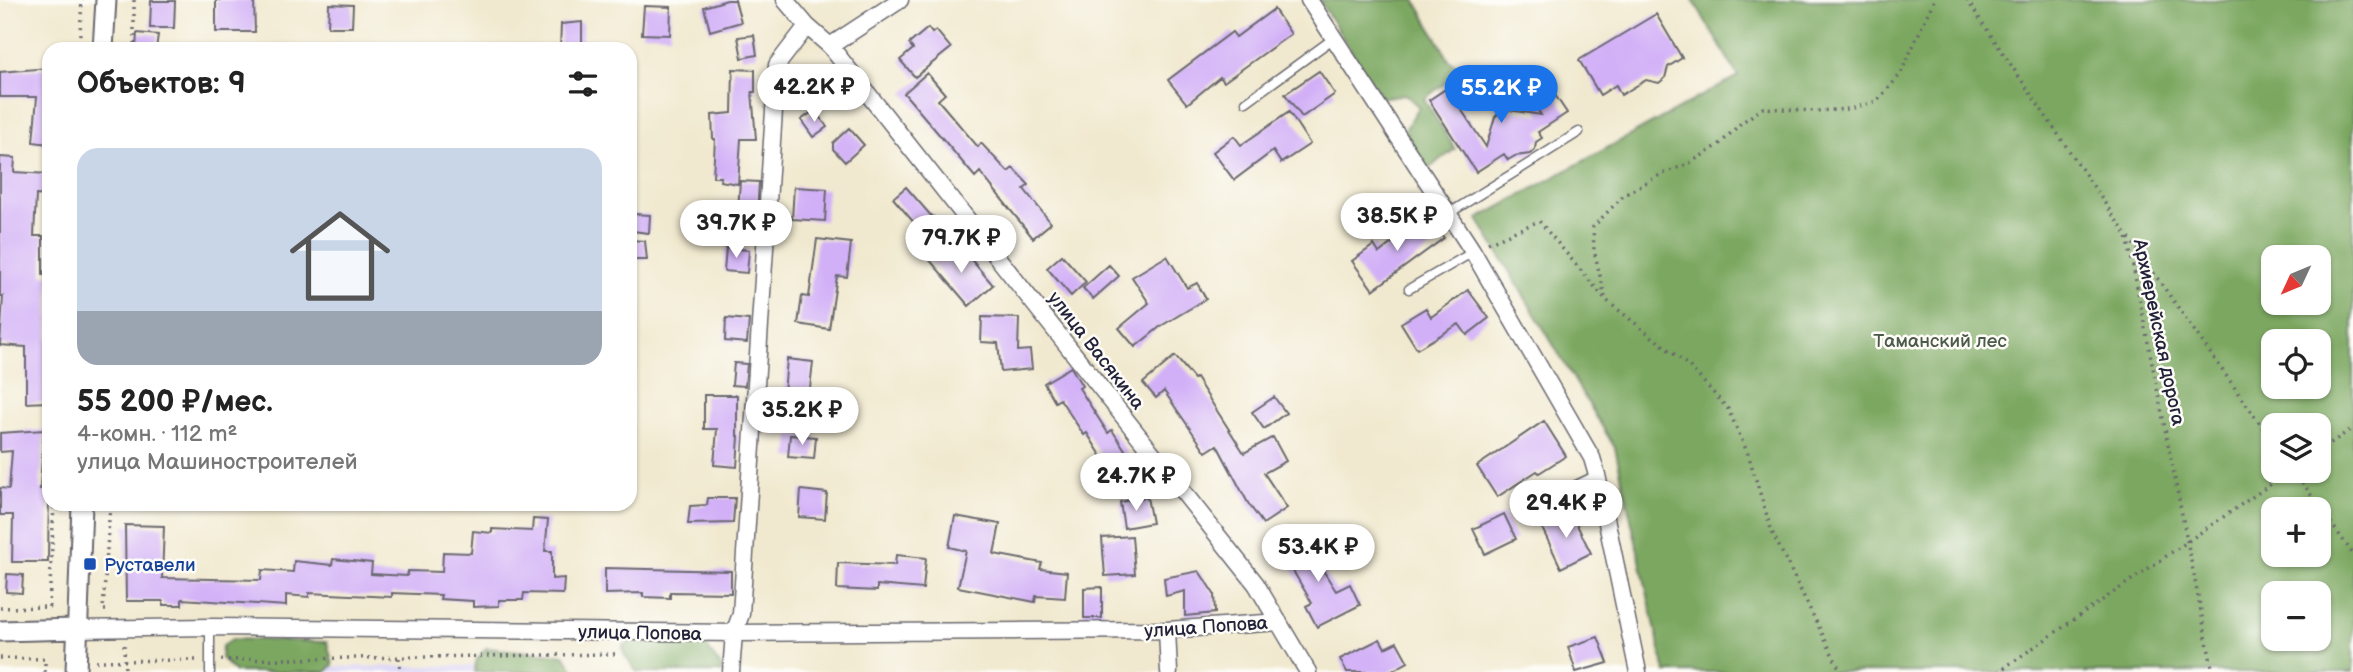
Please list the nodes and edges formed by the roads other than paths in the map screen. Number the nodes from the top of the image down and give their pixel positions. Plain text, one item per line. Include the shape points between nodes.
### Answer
1 (106, 0) edge
2 (785, 0) edge
3 (900, 0) edge
4 (1309, 0) edge
5 (807, 26) junction
6 (1334, 38) junction
7 (103, 42) edge
8 (830, 46) junction
9 (1246, 102) dead end
10 (1579, 132) dead end
11 (1448, 214) junction
12 (1473, 251) junction
13 (1409, 289) dead end
14 (1597, 475) junction
15 (82, 511) edge
16 (1518, 513) dead end
17 (1279, 622) junction
18 (209, 627) junction
19 (76, 629) junction
20 (1167, 630) junction
21 (0, 631) edge
22 (734, 633) junction
23 (83, 666) edge
24 (210, 672) edge
25 (731, 672) edge
26 (1169, 672) edge
27 (1308, 672) edge
28 (1638, 672) edge

1 - 7 street
2 - 5 street, улица Васякина
3 - 8 street
4 - 6 street
5 - 8 street, улица Васякина
5 - 22 street via 777,65 741,614
6 - 9 lane
6 - 11 street
8 - 17 street, улица Васякина via 1256,584
10 - 11 lane
11 - 12 street
12 - 13 lane
12 - 14 street via 1592,458
14 - 16 lane
14 - 28 street
15 - 19 street
17 - 20 street, улица Попова
17 - 27 street, улица Васякина
18 - 19 street, улица Попова
18 - 22 street, улица Попова
18 - 24 lane
19 - 21 street, улица Попова
19 - 23 street
20 - 22 street, улица Попова
20 - 26 street
22 - 25 street

